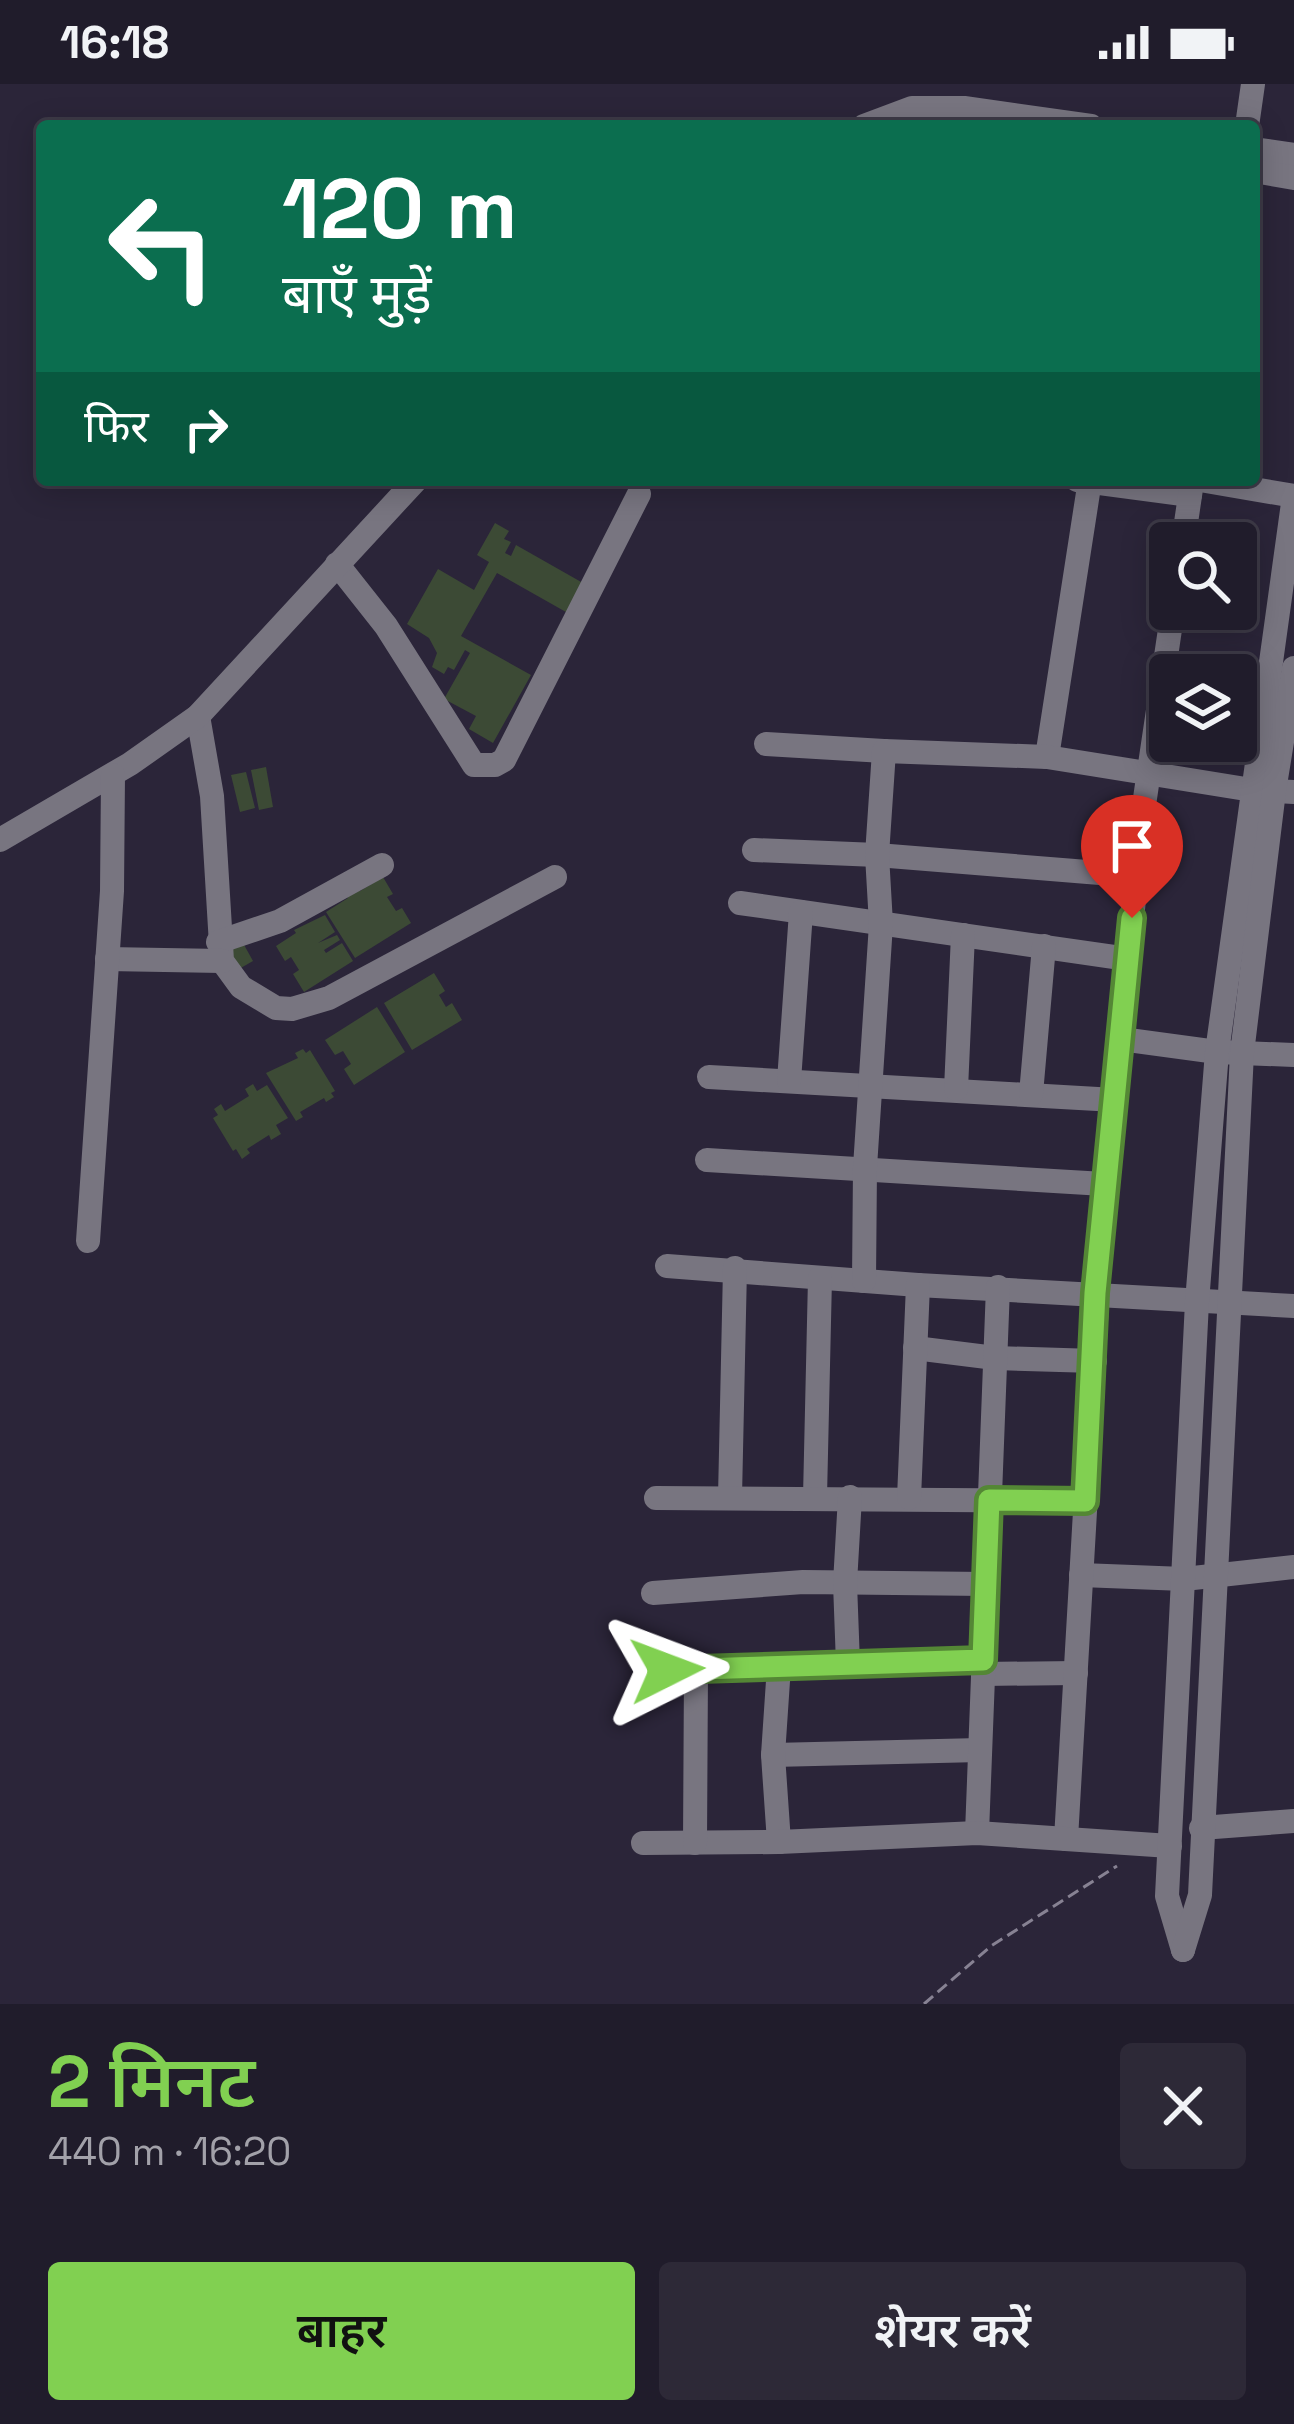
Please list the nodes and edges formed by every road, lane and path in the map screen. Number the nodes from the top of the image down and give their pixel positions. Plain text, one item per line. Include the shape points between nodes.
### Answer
1 (1253, 84) edge
2 (913, 96) edge
3 (874, 120) edge
4 (1049, 120) edge
5 (1248, 120) edge
6 (1260, 150) edge
7 (1294, 155) edge
8 (1260, 173) edge
9 (1294, 178) edge
10 (410, 486) edge
11 (1085, 486) edge
12 (1194, 486) edge
13 (1203, 486) edge
14 (640, 494) dead end
15 (1294, 496) edge
16 (1187, 522) edge
17 (337, 564) junction
18 (1170, 630) edge
19 (1294, 668) edge
20 (198, 716) junction
21 (766, 744) dead end
22 (884, 751) junction
23 (1047, 757) junction
24 (1149, 772) junction
25 (113, 775) junction
26 (1273, 791) edge
27 (0, 840) edge
28 (754, 850) dead end
29 (877, 855) junction
30 (382, 865) dead end
31 (1137, 876) junction
32 (555, 878) dead end
33 (740, 903) dead end
34 (801, 912) junction
35 (881, 924) junction
36 (963, 935) junction
37 (1044, 946) junction
38 (220, 952) junction
39 (107, 959) junction
40 (1128, 959) junction
41 (1121, 1039) junction
42 (1229, 1052) junction
43 (1294, 1055) edge
44 (710, 1077) dead end
45 (790, 1081) junction
46 (873, 1086) junction
47 (956, 1089) junction
48 (1031, 1094) junction
49 (1115, 1100) junction
50 (707, 1160) dead end
51 (865, 1167) junction
52 (1105, 1184) junction
53 (88, 1241) dead end
54 (667, 1266) dead end
55 (735, 1268) junction
56 (820, 1278) junction
57 (864, 1281) junction
58 (917, 1285) junction
59 (998, 1287) junction
60 (1095, 1293) junction
61 (1197, 1303) junction
62 (1228, 1304) junction
63 (1294, 1306) edge
64 (915, 1348) junction
65 (995, 1358) junction
66 (1095, 1360) junction
67 (730, 1497) junction
68 (814, 1497) junction
69 (850, 1497) junction
70 (656, 1498) dead end
71 (909, 1498) junction
72 (989, 1500) junction
73 (1085, 1501) junction
74 (1294, 1567) edge
75 (1081, 1575) junction
76 (1215, 1576) junction
77 (1184, 1579) junction
78 (845, 1582) junction
79 (986, 1584) junction
80 (653, 1593) dead end
81 (848, 1664) junction
82 (779, 1666) junction
83 (983, 1667) junction
84 (696, 1669) junction
85 (667, 1670) dead end
86 (1076, 1672) junction
87 (980, 1750) junction
88 (772, 1755) junction
89 (1294, 1821) edge
90 (1201, 1828) junction
91 (977, 1833) junction
92 (1066, 1839) junction
93 (778, 1842) junction
94 (643, 1843) dead end
95 (695, 1843) junction
96 (1170, 1846) junction
97 (1117, 1866) dead end
98 (923, 2004) edge

1 - 5 street
2 - 3 street
2 - 4 street
6 - 7 street
8 - 9 street
10 - 17 street
11 - 23 street
12 - 16 street
13 - 15 street
14 - 17 street via 495,766 474,765
15 - 26 street
17 - 20 street
18 - 24 street
19 - 26 street
20 - 25 street
20 - 38 street via 212,796
21 - 22 street
22 - 23 street
22 - 29 street
23 - 24 street
24 - 26 street
24 - 31 street
25 - 27 street
25 - 39 street
26 - 42 street
28 - 29 street
29 - 31 street
29 - 35 street
30 - 38 street
31 - 40 street
32 - 38 street via 329,998 292,1009 241,987
33 - 34 street
34 - 35 street
34 - 45 street
35 - 36 street
35 - 46 street
36 - 37 street
36 - 47 street
37 - 40 street
37 - 48 street
38 - 39 street
39 - 53 street
40 - 41 street
41 - 42 street
41 - 49 street
42 - 43 street
42 - 61 street
42 - 62 street
44 - 45 street
45 - 46 street
46 - 47 street
46 - 51 street
47 - 48 street
48 - 49 street
49 - 52 street
50 - 51 street
51 - 52 street
51 - 57 street
52 - 60 street
54 - 55 street
55 - 56 street
55 - 67 street
56 - 57 street
56 - 68 street
57 - 58 street
58 - 59 street
58 - 64 street
59 - 60 street
59 - 65 street
60 - 61 street
60 - 66 street
61 - 62 street
61 - 77 street
62 - 63 street
62 - 76 street
64 - 65 street
64 - 71 street
65 - 66 street
65 - 72 street
66 - 73 street
67 - 68 street
67 - 70 street
68 - 69 street
69 - 71 street
69 - 78 street
71 - 72 street
72 - 73 street
72 - 79 street
73 - 75 street
74 - 76 street
75 - 77 street
75 - 86 street
76 - 77 street
76 - 90 street
77 - 96 street
78 - 79 street
78 - 80 street
78 - 81 street
79 - 83 street
81 - 82 street
81 - 83 street
82 - 84 street
82 - 88 street
83 - 86 street
83 - 87 street
84 - 85 street
84 - 95 street
86 - 92 street
87 - 88 street
87 - 91 street
88 - 93 street
89 - 90 street
90 - 96 street via 1200,1895 1183,1950 1167,1896
91 - 92 street
91 - 93 street
92 - 96 street
93 - 95 street
94 - 95 street
97 - 98 path via 991,1946

